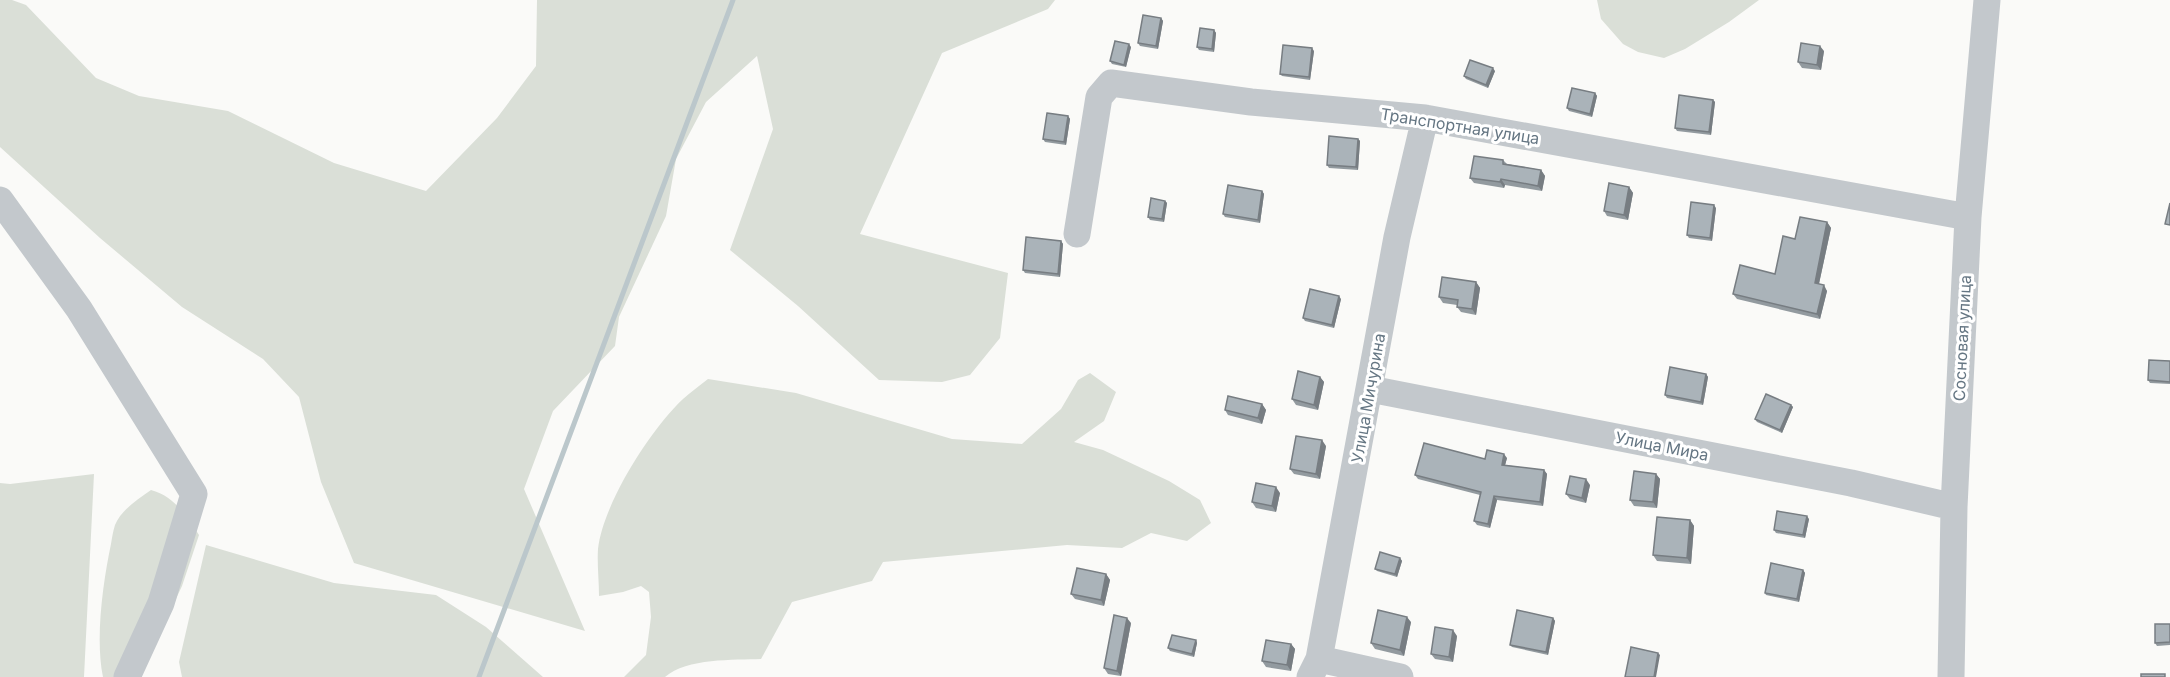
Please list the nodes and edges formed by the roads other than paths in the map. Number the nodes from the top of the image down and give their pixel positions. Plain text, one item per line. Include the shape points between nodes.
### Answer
1 (1987, 0) edge
2 (1425, 118) junction
3 (0, 200) edge
4 (1968, 217) junction
5 (1077, 234) dead end
6 (1370, 390) junction
7 (1954, 507) junction
8 (1315, 668) edge
9 (127, 677) edge
10 (1400, 677) edge
11 (1952, 677) edge

1 - 4 street, Сосновая улица
2 - 4 street, Транспортная улица
2 - 5 street, Транспортная улица via 1251,102 1111,83 1099,97
2 - 6 street, Улица Мичурина via 1397,237
3 - 9 street via 79,309 194,494 161,603
4 - 7 street, Сосновая улица
6 - 7 street, Улица Мира via 1851,483
6 - 8 street, Улица Мичурина
7 - 11 street, Сосновая улица
8 - 10 street

